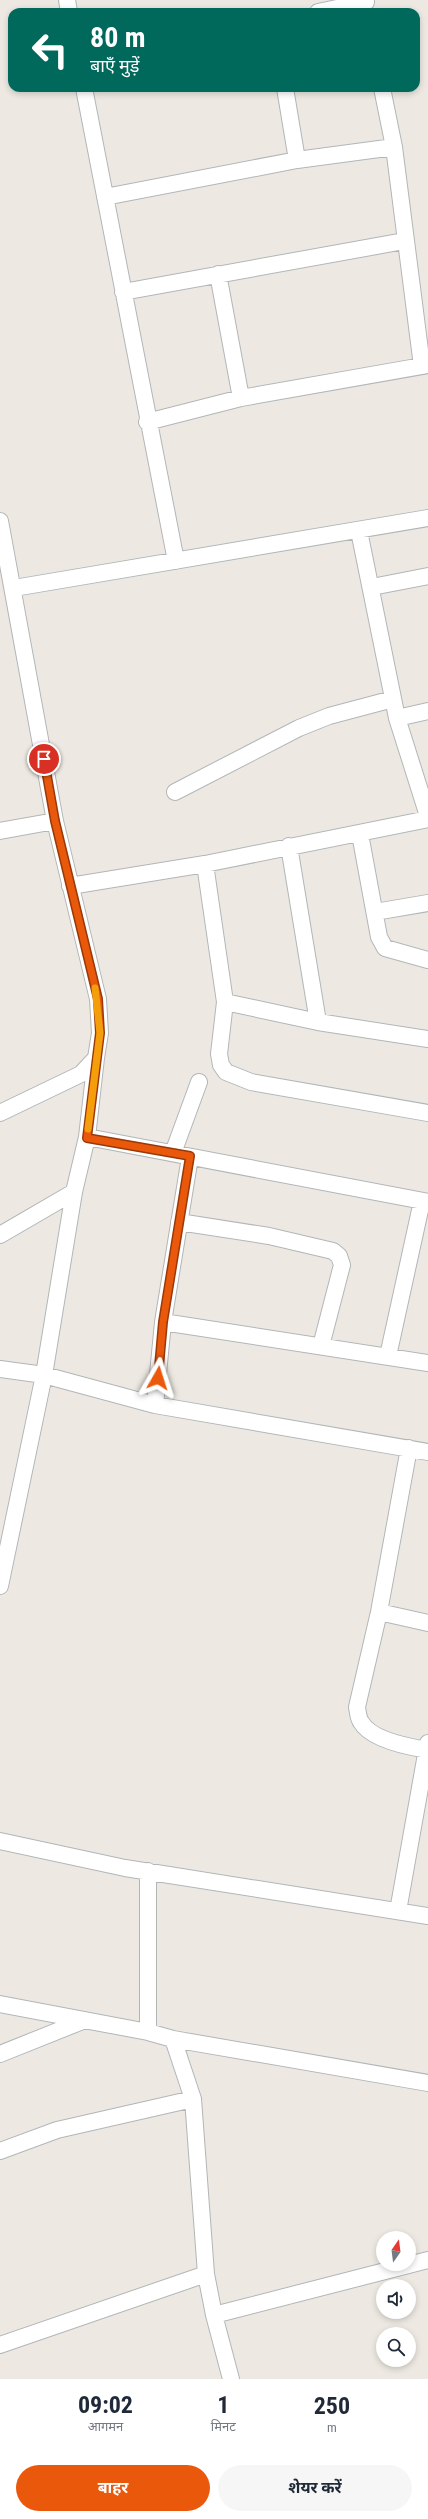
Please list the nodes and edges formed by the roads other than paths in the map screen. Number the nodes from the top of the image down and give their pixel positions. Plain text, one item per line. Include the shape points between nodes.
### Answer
1 (367, 5) edge
2 (346, 8) edge
3 (85, 92) edge
4 (286, 92) edge
5 (383, 92) edge
6 (394, 147) junction
7 (297, 160) junction
8 (105, 197) junction
9 (404, 241) junction
10 (218, 274) junction
11 (123, 292) junction
12 (425, 365) edge
13 (241, 398) junction
14 (147, 422) junction
15 (428, 518) edge
16 (0, 521) edge
17 (359, 531) junction
18 (3, 553) edge
19 (176, 561) junction
20 (428, 576) edge
21 (372, 587) junction
22 (14, 588) junction
23 (393, 699) junction
24 (428, 711) edge
25 (397, 718) junction
26 (175, 792) dead end
27 (428, 816) edge
28 (428, 820) edge
29 (55, 821) junction
30 (0, 831) edge
31 (360, 834) junction
32 (289, 846) junction
33 (205, 864) junction
34 (70, 886) junction
35 (428, 903) edge
36 (375, 912) junction
37 (428, 960) edge
38 (225, 1002) junction
39 (318, 1022) junction
40 (428, 1039) edge
41 (96, 1058) junction
42 (199, 1082) dead end
43 (428, 1113) edge
44 (0, 1114) edge
45 (87, 1138) junction
46 (173, 1153) junction
47 (190, 1156) junction
48 (74, 1192) junction
49 (425, 1201) edge
50 (179, 1222) junction
51 (0, 1235) edge
52 (163, 1322) junction
53 (321, 1346) junction
54 (388, 1356) junction
55 (428, 1363) edge
56 (0, 1369) edge
57 (44, 1375) junction
58 (155, 1405) junction
59 (409, 1448) junction
60 (428, 1452) edge
61 (0, 1586) edge
62 (379, 1612) junction
63 (428, 1623) edge
64 (428, 1748) edge
65 (0, 1841) edge
66 (148, 1871) junction
67 (398, 1911) junction
68 (428, 1916) edge
69 (0, 2004) edge
70 (85, 2020) junction
71 (148, 2032) junction
72 (173, 2039) junction
73 (0, 2054) edge
74 (428, 2083) edge
75 (193, 2099) junction
76 (0, 2151) edge
77 (428, 2260) edge
78 (206, 2274) junction
79 (214, 2315) junction
80 (0, 2345) edge
81 (231, 2379) edge

1 - 2 street
3 - 8 street
4 - 7 street
5 - 6 street
6 - 7 street
6 - 9 street
7 - 8 street
8 - 11 street
9 - 10 street
9 - 12 street
10 - 11 street
10 - 13 street
11 - 14 street
12 - 13 street
13 - 14 street
14 - 19 street
15 - 17 street
16 - 18 street
17 - 19 street
17 - 21 street
18 - 22 street
19 - 22 street
20 - 21 street
21 - 23 street
22 - 29 street
23 - 25 street
23 - 26 street via 329,716 299,728
24 - 25 street
25 - 27 street
28 - 31 street
29 - 30 street
29 - 34 street
31 - 32 street
31 - 36 street
32 - 33 street
32 - 39 street
33 - 34 street
33 - 38 street
34 - 41 street via 98,999 100,1033
35 - 36 street
36 - 37 street via 379,937 385,948
38 - 39 street
38 - 43 street via 220,1054 226,1072 251,1082
39 - 40 street
41 - 44 street via 81,1074
41 - 45 street
42 - 46 street
45 - 46 street
45 - 48 street
46 - 47 street
47 - 49 street
47 - 50 street
48 - 51 street
48 - 57 street
49 - 54 street
50 - 52 street
50 - 53 street via 269,1236 333,1251 339,1256 342,1265
52 - 53 street
52 - 58 street
53 - 54 street
54 - 55 street
56 - 57 street
57 - 58 street
57 - 61 street
58 - 59 street
59 - 60 street
59 - 62 street
62 - 63 street
62 - 64 street via 357,1707 360,1722 368,1730 388,1740
64 - 67 street
65 - 66 street
66 - 67 street
66 - 71 street
67 - 68 street
69 - 70 street
70 - 71 street
70 - 73 street
71 - 72 street
72 - 74 street
72 - 75 street
75 - 76 street via 57,2130
75 - 78 street
77 - 79 street
78 - 79 street
78 - 80 street
79 - 81 street

